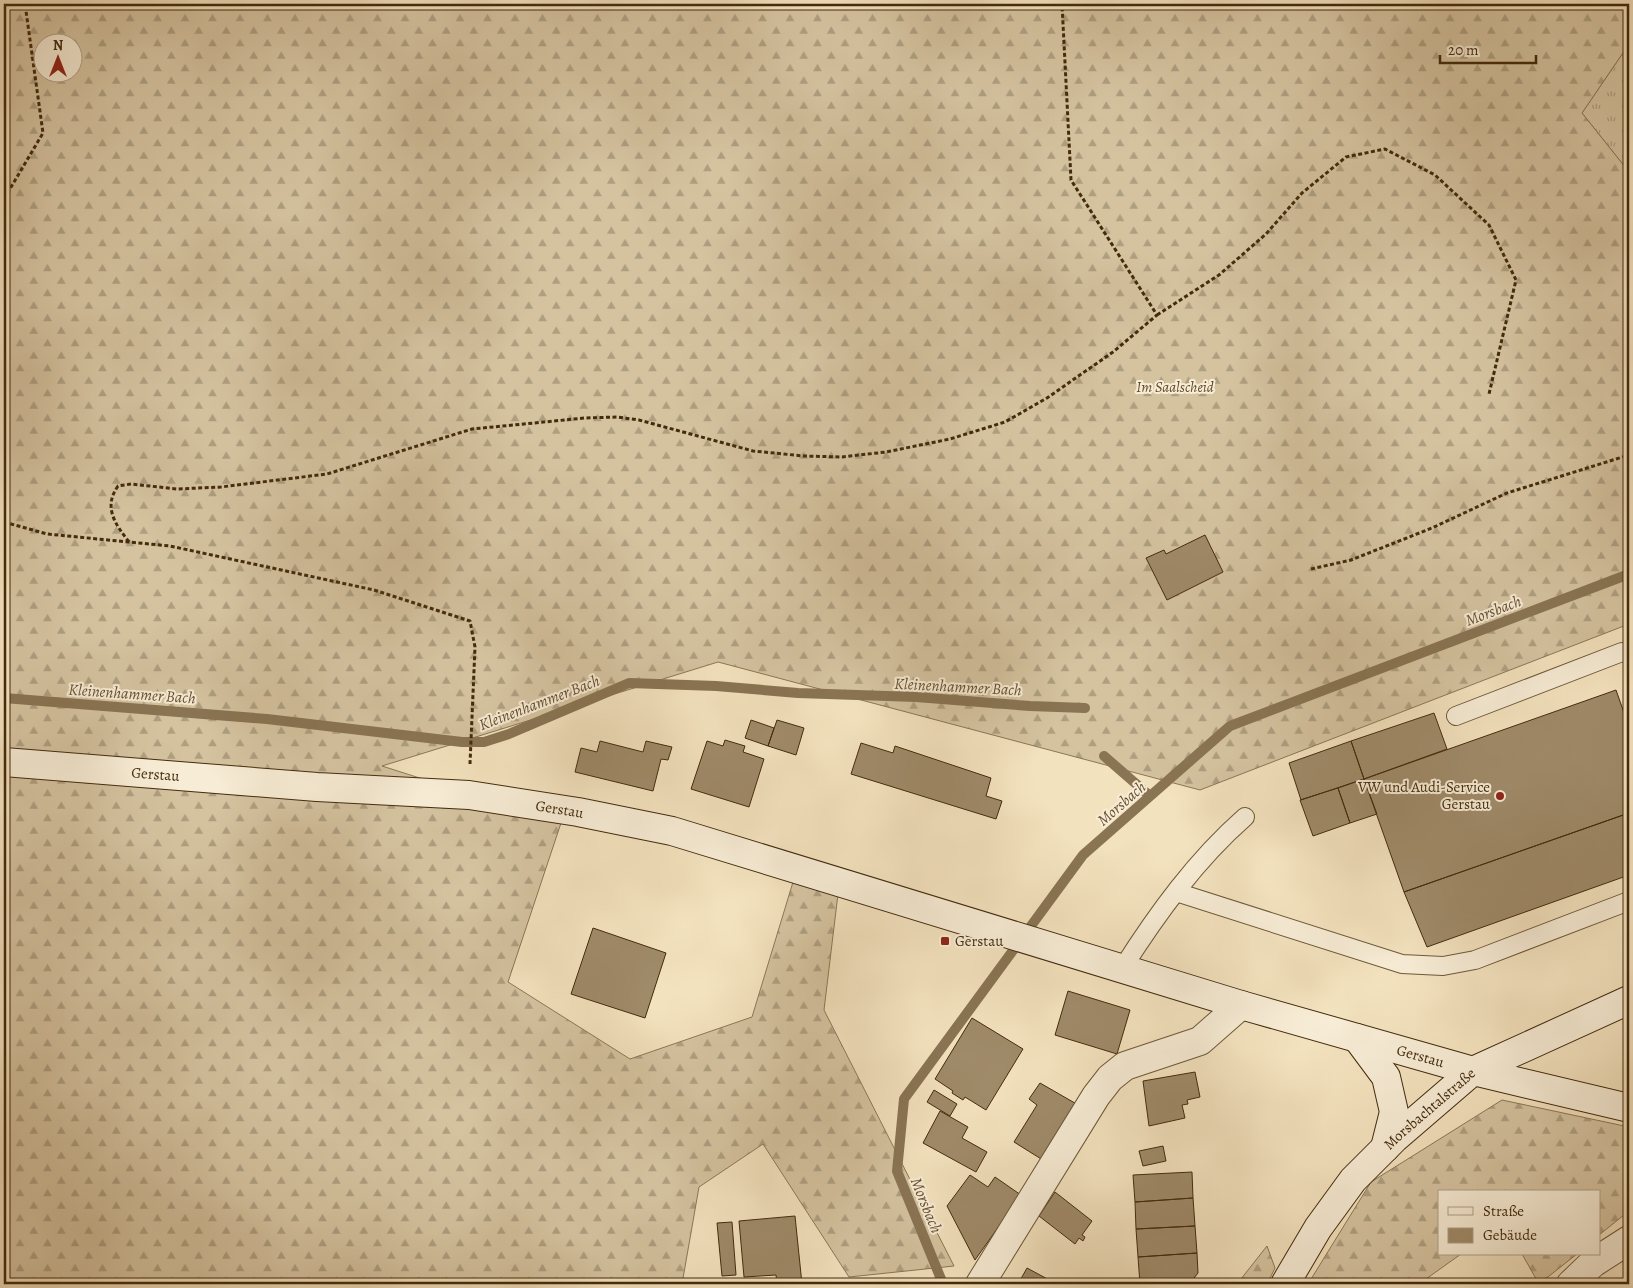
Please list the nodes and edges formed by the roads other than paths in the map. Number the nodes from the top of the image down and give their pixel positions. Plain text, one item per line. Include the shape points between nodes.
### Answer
1 (1629, 654) edge
2 (1456, 716) dead end
3 (4, 762) edge
4 (1245, 817) dead end
5 (1176, 892) junction
6 (1629, 901) edge
7 (1122, 969) junction
8 (1629, 1000) edge
9 (1241, 1005) junction
10 (1357, 1038) junction
11 (1473, 1071) junction
12 (1629, 1108) edge
13 (1385, 1148) junction
14 (1629, 1240) edge
15 (980, 1284) edge
16 (1284, 1284) edge
17 (1571, 1284) edge

1 - 2 lane via 1622,652
3 - 7 main road, Gerstau via 318,787 469,795 540,805 672,831
4 - 5 lane via 1220,839
5 - 6 lane via 1402,964 1429,966 1475,960
5 - 7 lane via 1153,920
7 - 9 main road, Gerstau
8 - 11 main road, Morsbachtalstraße
9 - 10 main road, Gerstau
9 - 15 main road via 1200,1041 1125,1066 1110,1078
10 - 11 main road, Gerstau
10 - 13 main road via 1386,1077 1394,1112
11 - 12 main road, Gerstau
11 - 13 main road, Morsbachtalstraße
13 - 16 main road, Morsbachtalstraße via 1354,1180 1318,1228
14 - 17 main road via 1593,1263

